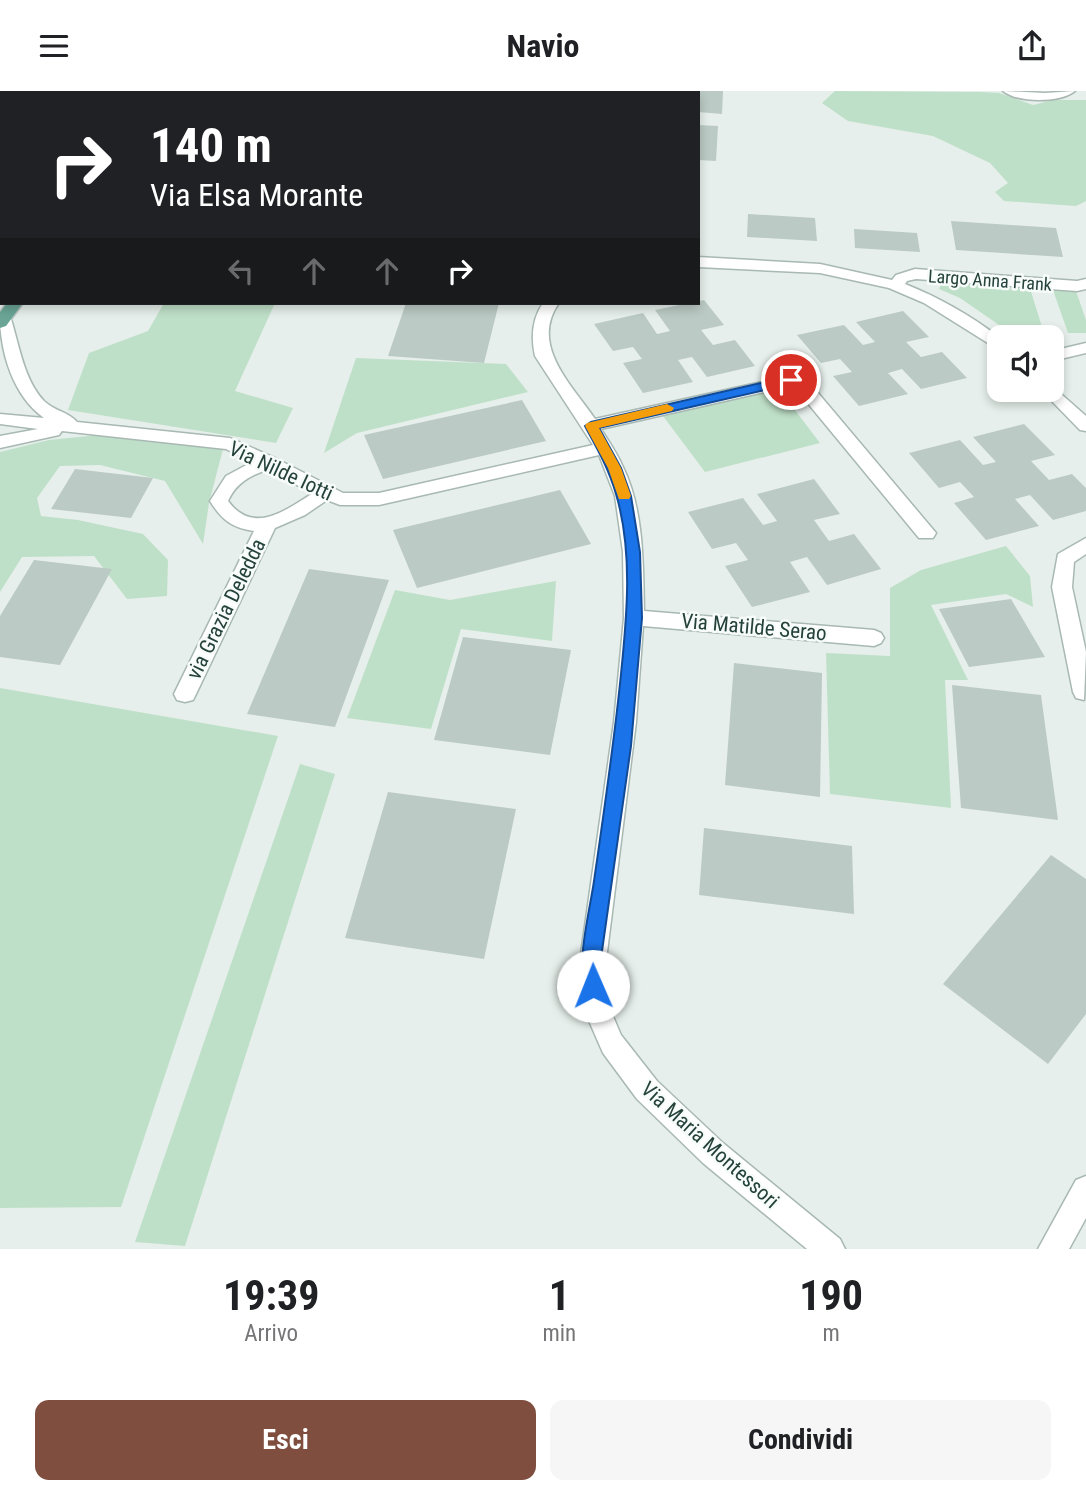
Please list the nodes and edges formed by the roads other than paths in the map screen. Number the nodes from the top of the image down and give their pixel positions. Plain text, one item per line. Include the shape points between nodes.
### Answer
1 (1009, 91) edge
2 (1069, 91) edge
3 (700, 263) edge
4 (897, 284) junction
5 (1086, 284) edge
6 (13, 305) edge
7 (550, 305) edge
8 (1, 321) edge
9 (987, 335) edge
10 (1086, 348) edge
11 (1064, 353) edge
12 (1061, 402) edge
13 (0, 419) edge
14 (591, 426) junction
15 (1086, 426) edge
16 (80, 428) junction
17 (0, 442) edge
18 (604, 448) junction
19 (269, 462) junction
20 (324, 494) junction
21 (267, 524) junction
22 (926, 533) dead end
23 (1086, 545) edge
24 (634, 618) junction
25 (874, 638) dead end
26 (1084, 692) dead end
27 (185, 694) dead end
28 (1086, 1190) edge
29 (830, 1249) edge
30 (1053, 1249) edge

1 - 2 street via 1045,97
3 - 4 street via 834,269
4 - 5 street, Largo Anna Frank via 915,274
4 - 9 street via 950,308
6 - 8 main road
7 - 14 street, Via Maria Montessori via 539,339 542,356
8 - 16 street via 33,395 46,412
10 - 11 street
12 - 15 street
13 - 16 street, Via Nilde Iotti
14 - 18 street, Via Maria Montessori
14 - 22 street via 794,380
16 - 17 street
16 - 19 street, Via Nilde Iotti via 230,444
18 - 20 street, Via Nilde Iotti via 379,499 340,499
18 - 24 street, Via Maria Montessori via 620,482 630,524
19 - 20 street, Via Nilde Iotti
19 - 21 street via 224,485 219,501 226,515 244,523
20 - 21 street via 289,517
21 - 27 street, via Grazia Deledda
23 - 26 street via 1065,559 1062,587
24 - 25 street, Via Matilde Serao
24 - 29 street, Via Maria Montessori via 624,735 593,951 599,1014 612,1045 647,1090 713,1153
28 - 30 street

